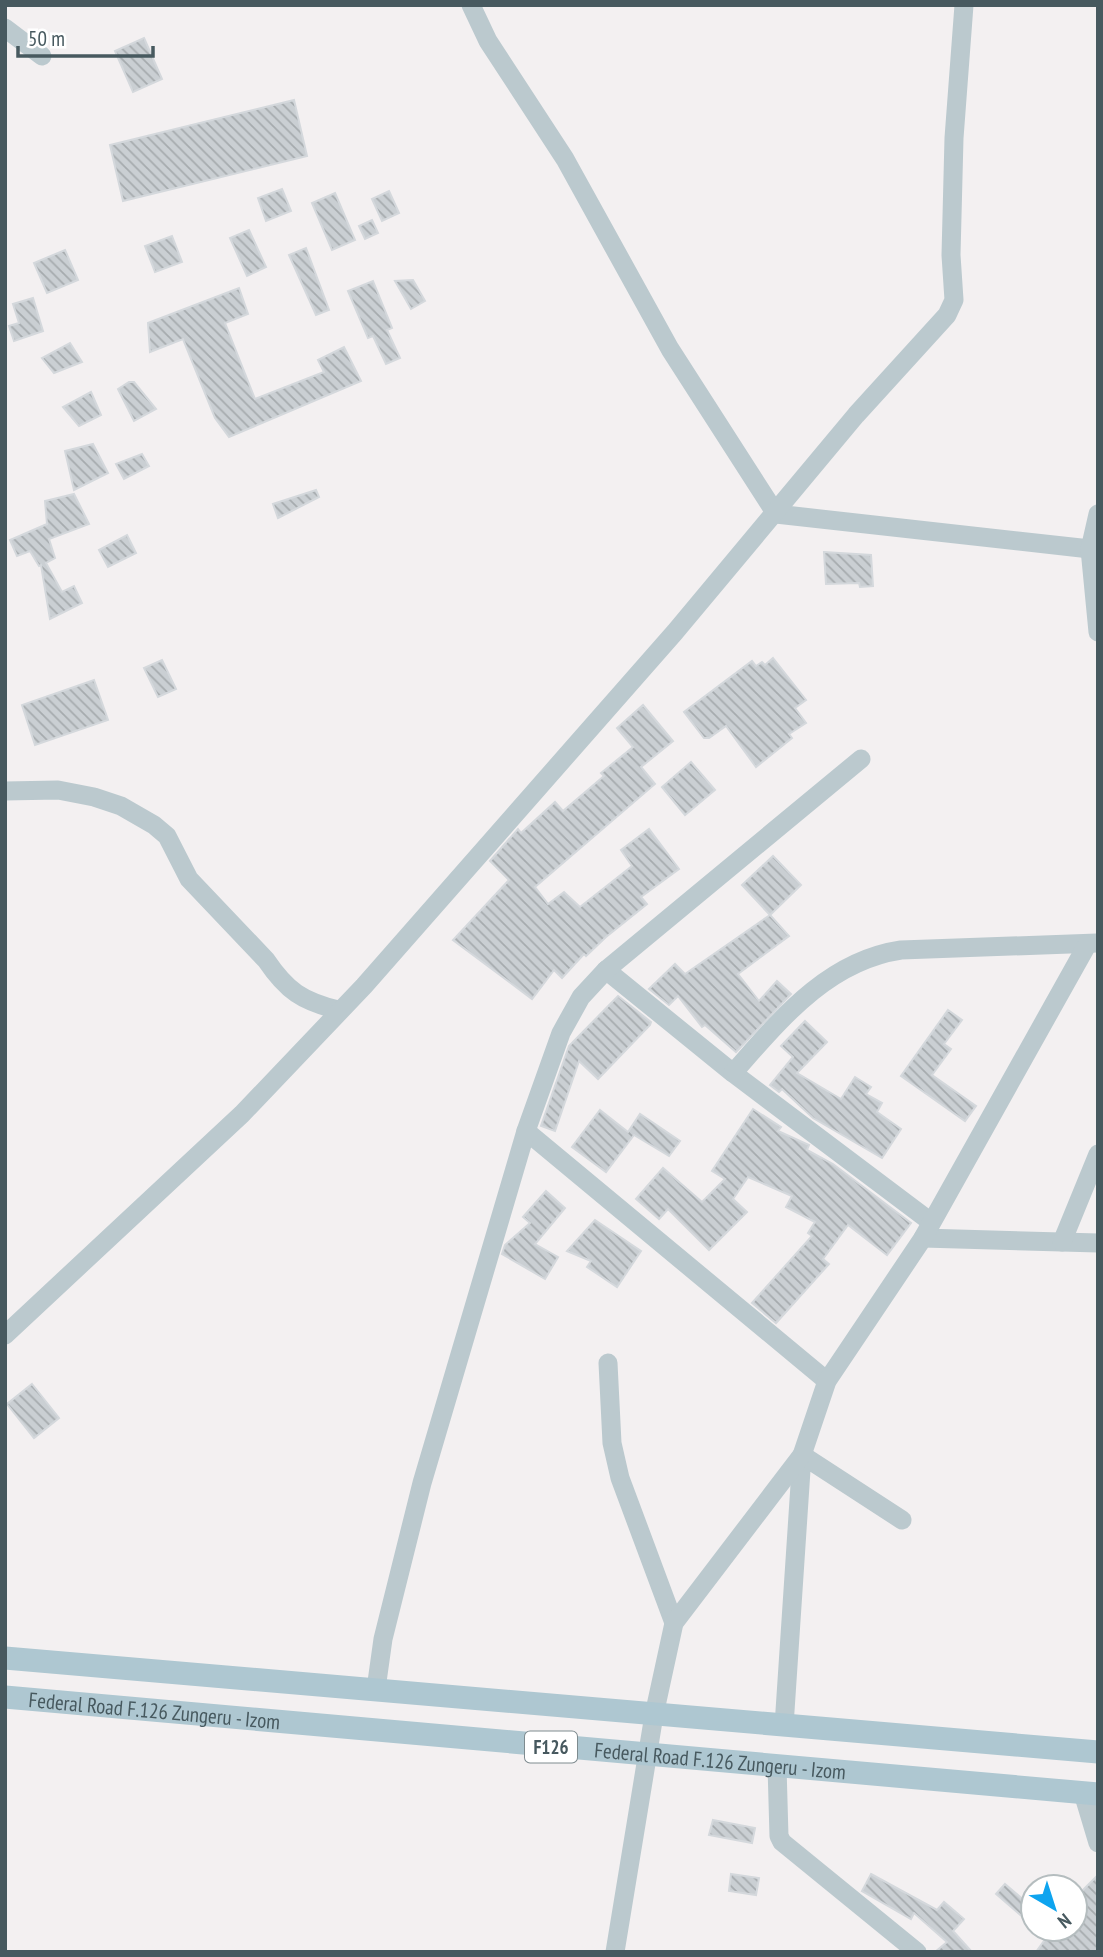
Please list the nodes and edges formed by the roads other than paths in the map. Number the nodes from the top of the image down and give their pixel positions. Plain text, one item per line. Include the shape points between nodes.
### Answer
1 (471, 5) edge
2 (964, 5) edge
3 (5, 28) edge
4 (42, 56) dead end
5 (776, 514) junction
6 (1098, 514) edge
7 (1090, 549) junction
8 (1098, 632) edge
9 (861, 759) dead end
10 (5, 791) edge
11 (1092, 944) edge
12 (606, 970) junction
13 (338, 1010) junction
14 (733, 1073) junction
15 (526, 1131) junction
16 (1098, 1154) edge
17 (927, 1230) junction
18 (1062, 1242) junction
19 (1098, 1243) edge
20 (5, 1335) edge
21 (608, 1363) dead end
22 (827, 1381) junction
23 (802, 1455) junction
24 (902, 1520) dead end
25 (674, 1623) junction
26 (5, 1658) edge
27 (376, 1689) junction
28 (5, 1697) edge
29 (654, 1715) junction
30 (785, 1727) junction
31 (1098, 1752) edge
32 (649, 1755) junction
33 (777, 1766) junction
34 (1090, 1793) edge
35 (1098, 1843) edge
36 (615, 1952) edge
37 (917, 1952) edge

1 - 5 street via 488,41 565,159 670,349
2 - 5 street via 954,138 954,300 947,315 856,415
3 - 4 street
5 - 7 street
5 - 13 street via 454,886
6 - 7 street
7 - 8 street
9 - 12 street
10 - 13 street via 58,790 94,797 154,824 167,836 189,879 275,974 301,999
11 - 14 street via 901,950 872,957 796,1001
11 - 17 street
12 - 14 street
12 - 15 street via 581,997 561,1033
13 - 20 street via 242,1114
14 - 17 street
15 - 22 street
15 - 27 street via 422,1483 383,1639
16 - 18 street
17 - 18 street
17 - 22 street
18 - 19 street
21 - 25 street via 612,1443 618,1469
22 - 23 street
23 - 24 street
23 - 25 street
23 - 30 street
25 - 29 street
26 - 27 main road, Federal Road F.126 Zungeru - Izom / F126
27 - 29 main road, Federal Road F.126 Zungeru - Izom / F126
28 - 32 main road, Federal Road F.126 Zungeru - Izom / F126
29 - 30 main road, Federal Road F.126 Zungeru - Izom / F126
29 - 32 street
30 - 31 main road, Federal Road F.126 Zungeru - Izom / F126
32 - 33 main road, Federal Road F.126 Zungeru - Izom / F126
32 - 36 street
33 - 34 main road, Federal Road F.126 Zungeru - Izom / F126
33 - 37 street via 782,1842
34 - 35 street

